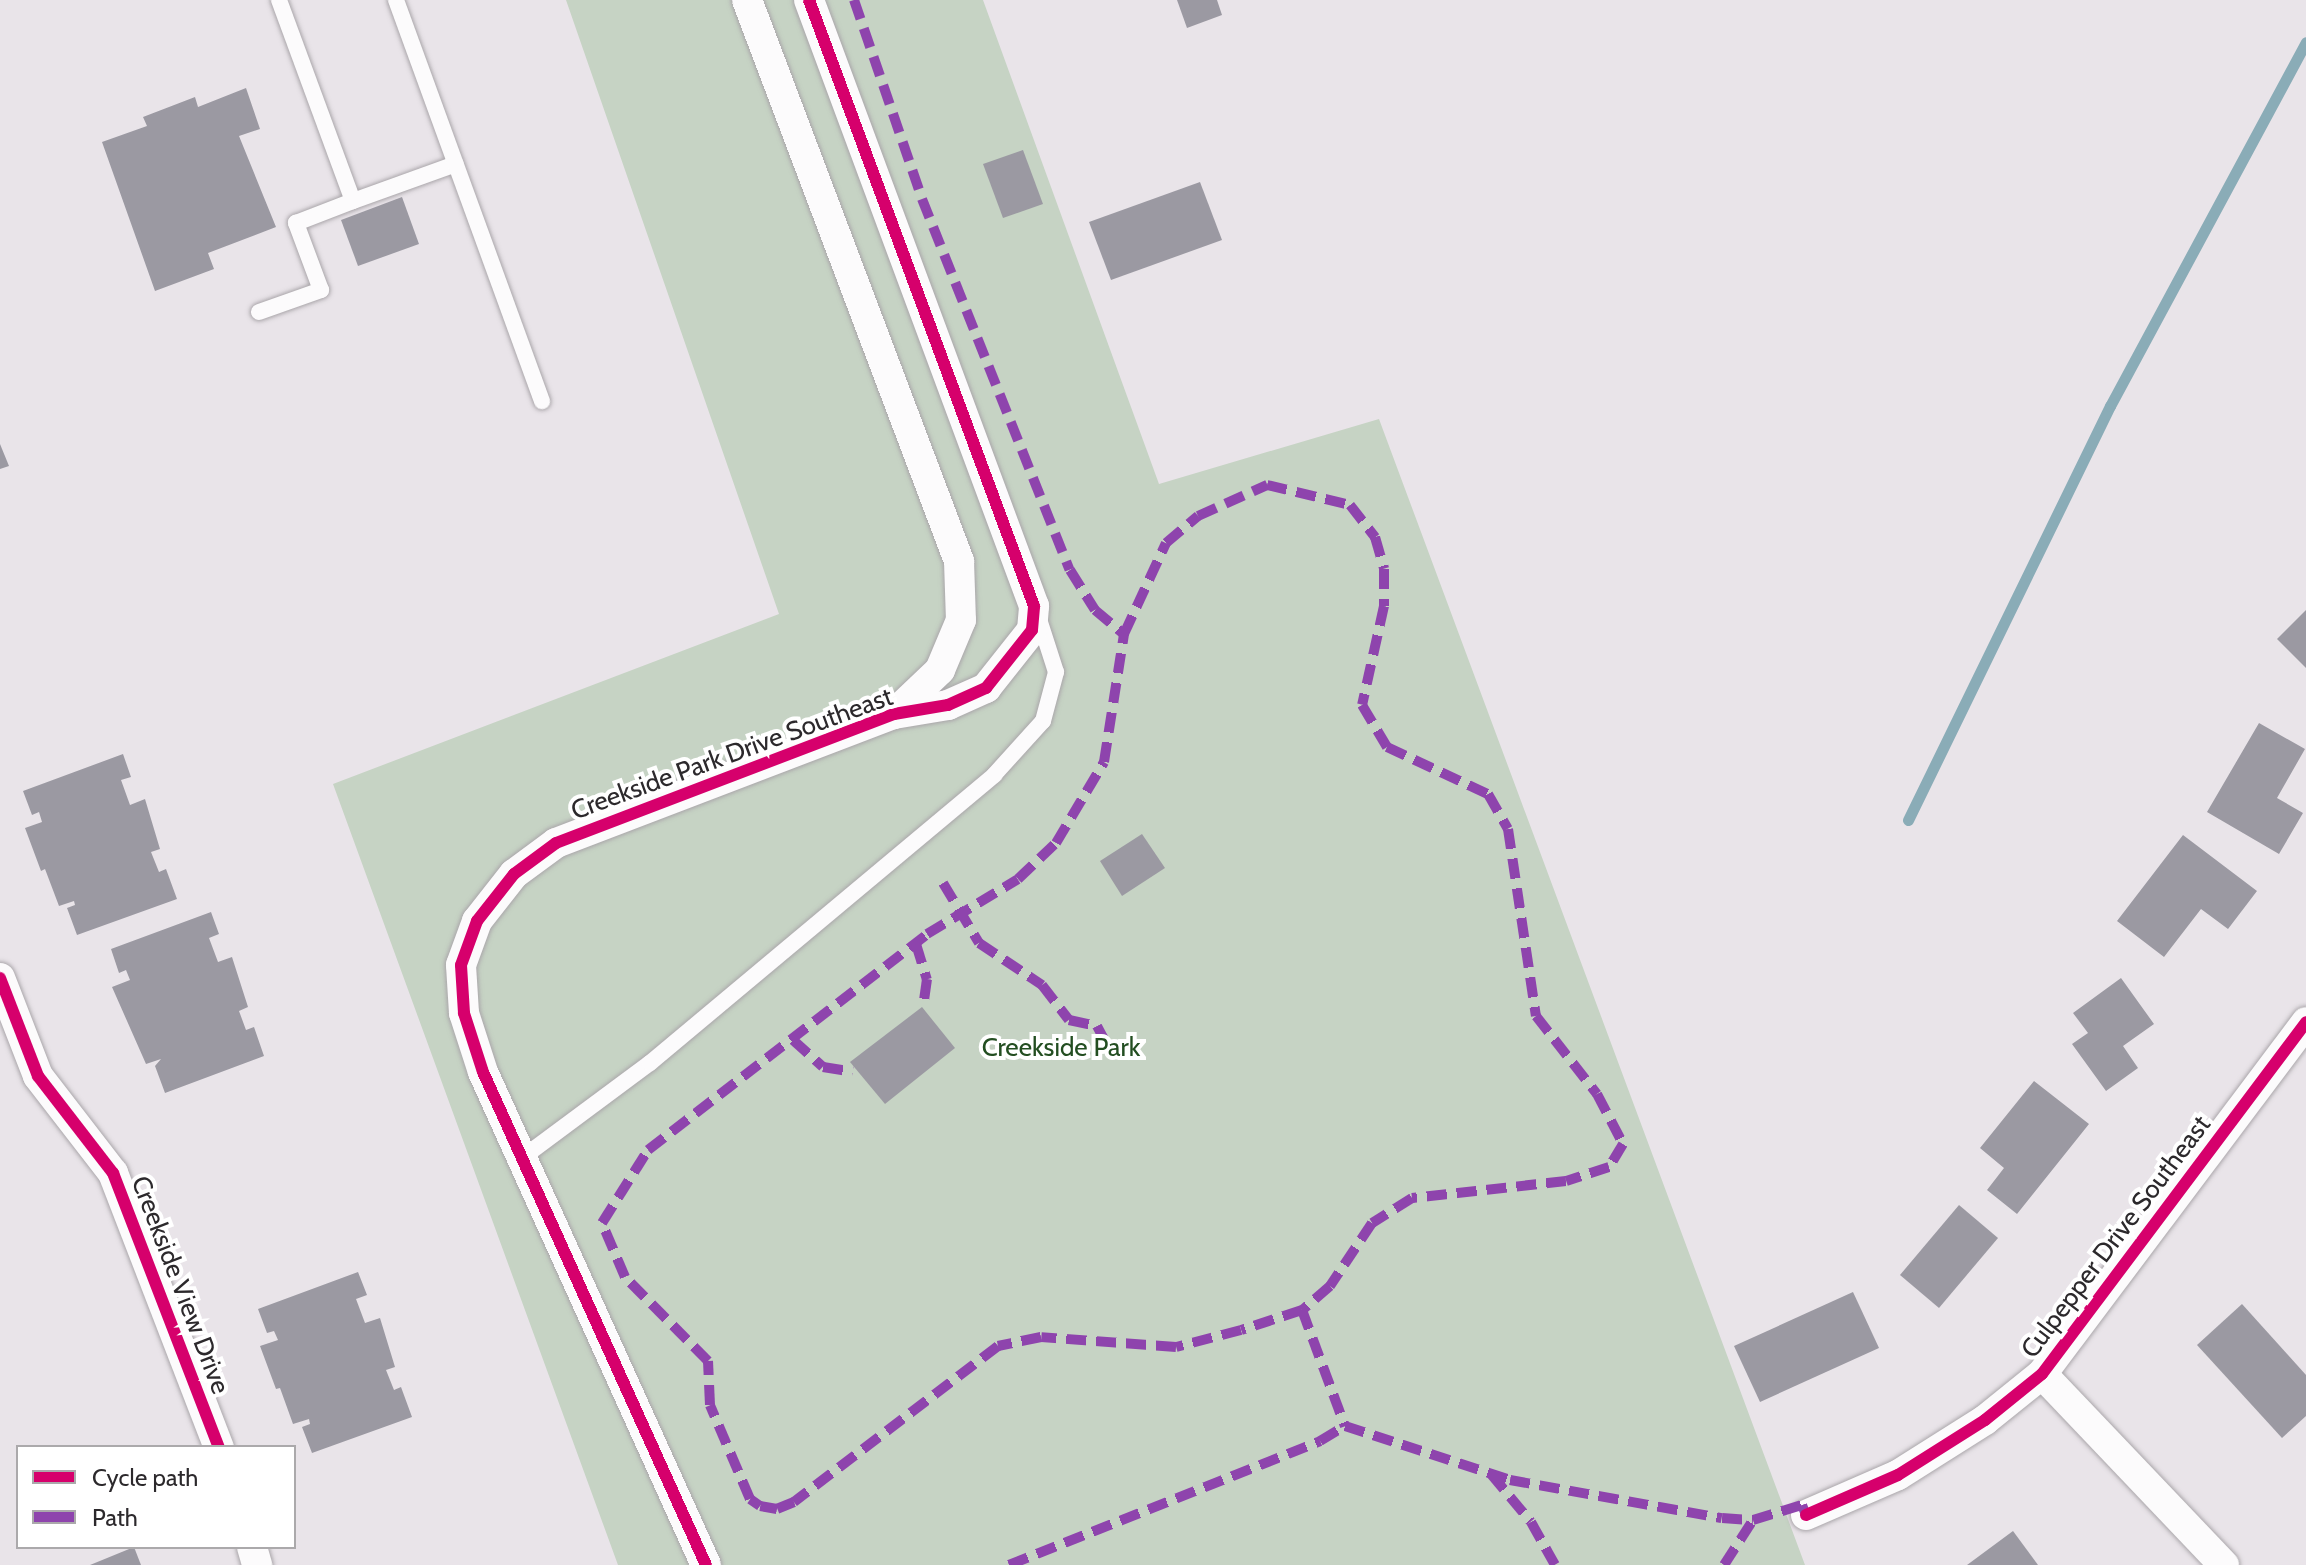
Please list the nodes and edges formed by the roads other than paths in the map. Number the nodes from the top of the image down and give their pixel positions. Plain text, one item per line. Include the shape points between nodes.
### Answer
1 (279, 0) edge
2 (396, 0) edge
3 (747, 0) edge
4 (809, 0) edge
5 (456, 164) junction
6 (353, 201) junction
7 (259, 312) dead end
8 (542, 401) dead end
9 (1034, 606) junction
10 (894, 714) junction
11 (0, 978) edge
12 (2306, 1022) edge
13 (522, 1158) junction
14 (2042, 1374) junction
15 (218, 1445) edge
16 (1806, 1515) dead end
17 (706, 1565) edge
18 (2224, 1565) edge

1 - 6 lane
2 - 5 lane
3 - 10 street, Creekside Park Drive Southeast via 959,561 961,620 940,670
4 - 9 street
5 - 6 lane
5 - 8 lane
6 - 7 lane via 296,223 321,290
9 - 10 street, Creekside Park Drive Southeast via 1032,630 986,688 948,705
9 - 13 lane via 1056,672 1043,721 994,775 650,1063
10 - 13 street, Creekside Park Drive Southeast via 556,843 514,874 477,921 461,965 464,1013 483,1072
11 - 15 street, Creekside View Drive via 38,1076 113,1173
12 - 14 street, Culpepper Drive Southeast
13 - 17 street, Creekside Park Drive Southeast
14 - 16 street, Culpepper Drive Southeast via 1985,1420 1898,1475
14 - 18 street

